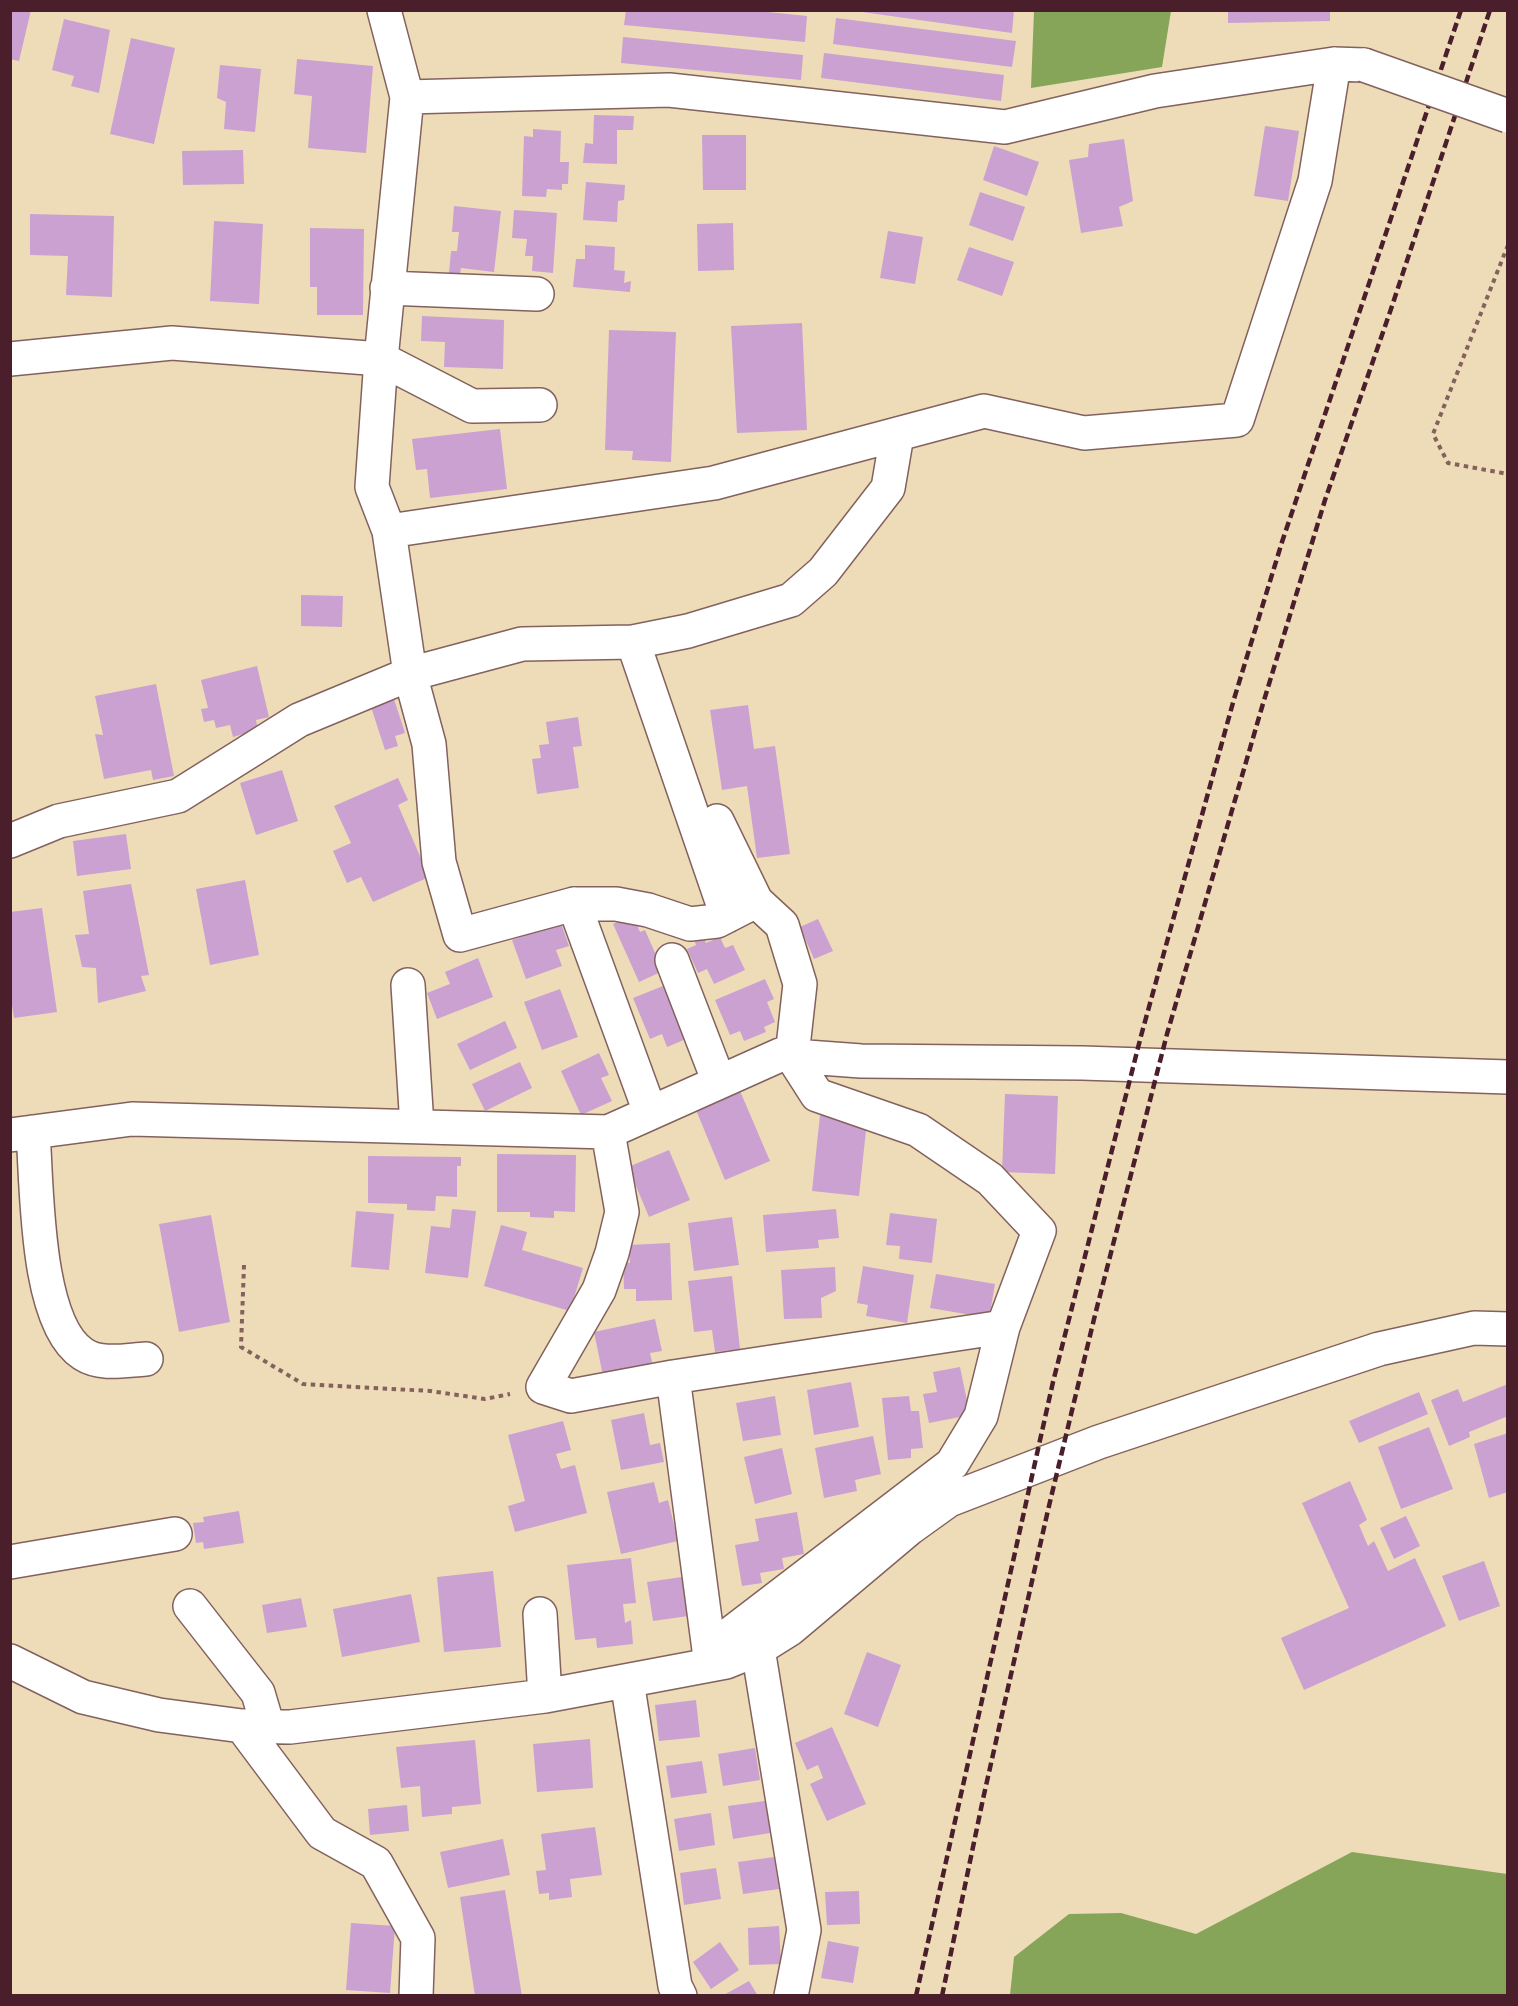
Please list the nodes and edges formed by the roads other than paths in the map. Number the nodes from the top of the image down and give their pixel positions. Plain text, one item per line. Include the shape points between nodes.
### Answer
1 (384, 10) edge
2 (1349, 64) junction
3 (407, 97) junction
4 (1508, 116) edge
5 (387, 288) junction
6 (537, 294) dead end
7 (10, 359) edge
8 (381, 359) junction
9 (540, 405) dead end
10 (897, 435) junction
11 (388, 531) junction
12 (633, 642) junction
13 (410, 674) junction
14 (717, 821) dead end
15 (10, 841) edge
16 (756, 901) junction
17 (574, 904) junction
18 (727, 916) junction
19 (672, 960) dead end
20 (408, 985) dead end
21 (792, 1056) junction
22 (1508, 1077) edge
23 (719, 1082) junction
24 (651, 1112) junction
25 (417, 1126) junction
26 (608, 1132) junction
27 (22, 1133) edge
28 (1003, 1327) junction
29 (1508, 1329) edge
30 (146, 1359) dead end
31 (672, 1377) junction
32 (175, 1534) dead end
33 (10, 1562) edge
34 (190, 1606) dead end
35 (540, 1614) dead end
36 (758, 1648) junction
37 (710, 1657) junction
38 (10, 1661) edge
39 (627, 1681) junction
40 (545, 1696) junction
41 (255, 1726) junction
42 (417, 1995) edge
43 (680, 1995) edge
44 (791, 1995) edge

1 - 3 street
2 - 3 street via 1155,91 1005,127 669,90
2 - 4 street, bridge
2 - 10 street via 1237,420 1084,434 984,411
3 - 5 street
5 - 6 street
5 - 8 street
7 - 8 street via 172,343
8 - 9 street via 472,406
8 - 11 street via 372,487
10 - 11 street via 714,483
10 - 12 street via 888,488 823,572 791,600 688,632
11 - 13 street
12 - 13 street via 522,644
12 - 18 street
13 - 15 street via 299,720 178,796 59,821
13 - 17 street via 429,744 439,862 460,934
14 - 16 street
16 - 18 street
16 - 21 street via 782,925 800,984
17 - 18 street via 616,904 690,924
17 - 24 street
19 - 23 street
20 - 25 street
21 - 22 street via 861,1062 1082,1063
21 - 23 street via 780,1055
21 - 28 street via 817,1095 918,1130 990,1179 1039,1231
23 - 24 street
24 - 26 street
25 - 26 street
25 - 27 street via 132,1119
26 - 31 street via 622,1212 599,1290 557,1392
27 - 30 street via 43,1268 66,1337 83,1354 101,1361
28 - 31 street
28 - 37 street via 981,1416 952,1464
29 - 36 street via 1474,1328 1379,1349 1099,1442 950,1500 909,1528 790,1629
31 - 37 street
32 - 33 street
34 - 41 street via 258,1693
35 - 40 street
36 - 37 street via 726,1662
36 - 44 street via 804,1930
37 - 39 street
38 - 41 street via 83,1697 159,1714
39 - 40 street
39 - 43 street via 675,1986
40 - 41 street via 290,1727
41 - 42 street via 322,1833 375,1863 418,1938

